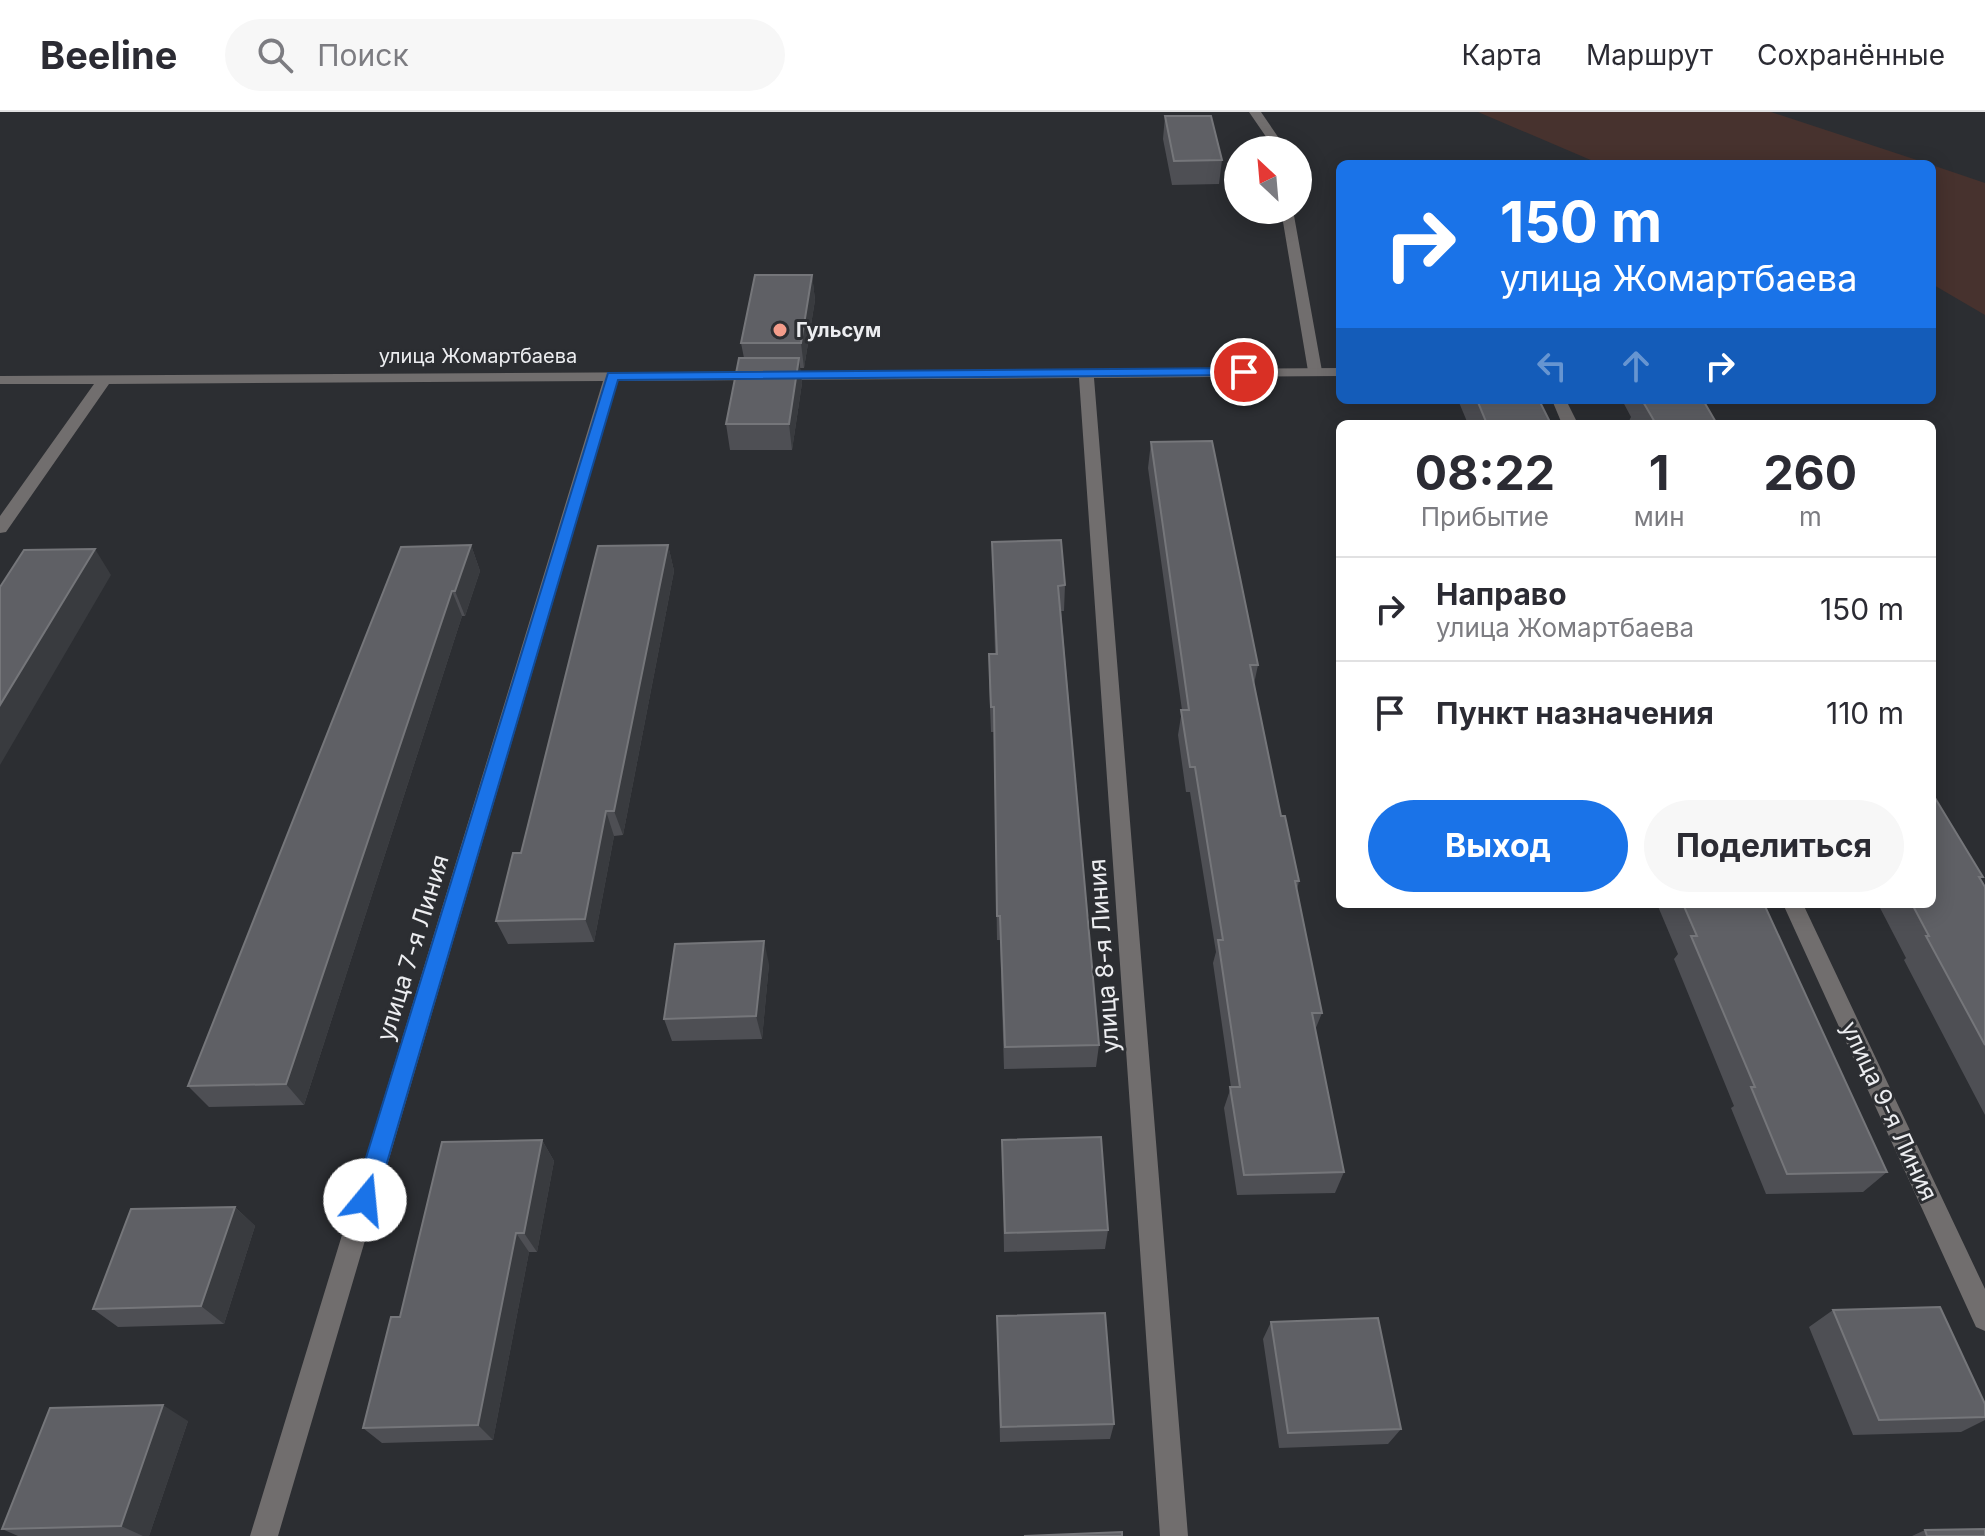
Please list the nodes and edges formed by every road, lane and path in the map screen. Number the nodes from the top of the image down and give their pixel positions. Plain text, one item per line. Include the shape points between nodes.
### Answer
1 (1255, 112) edge
2 (1273, 136) edge
3 (1289, 224) edge
4 (1315, 371) junction
5 (1336, 372) edge
6 (1086, 373) junction
7 (612, 376) junction
8 (105, 379) junction
9 (0, 380) edge
10 (0, 528) edge
11 (1795, 908) edge
12 (1985, 1318) edge
13 (264, 1536) edge
14 (1174, 1536) edge

1 - 2 street
3 - 4 street
4 - 5 street, улица Жомартбаева
4 - 6 street, улица Жомартбаева
6 - 7 street, улица Жомартбаева
6 - 14 street, улица 8-я Линия
7 - 8 street, улица Жомартбаева
7 - 13 street, улица 7-я Линия
8 - 9 street, улица Жомартбаева
8 - 10 street
11 - 12 street, улица 9-я Линия

